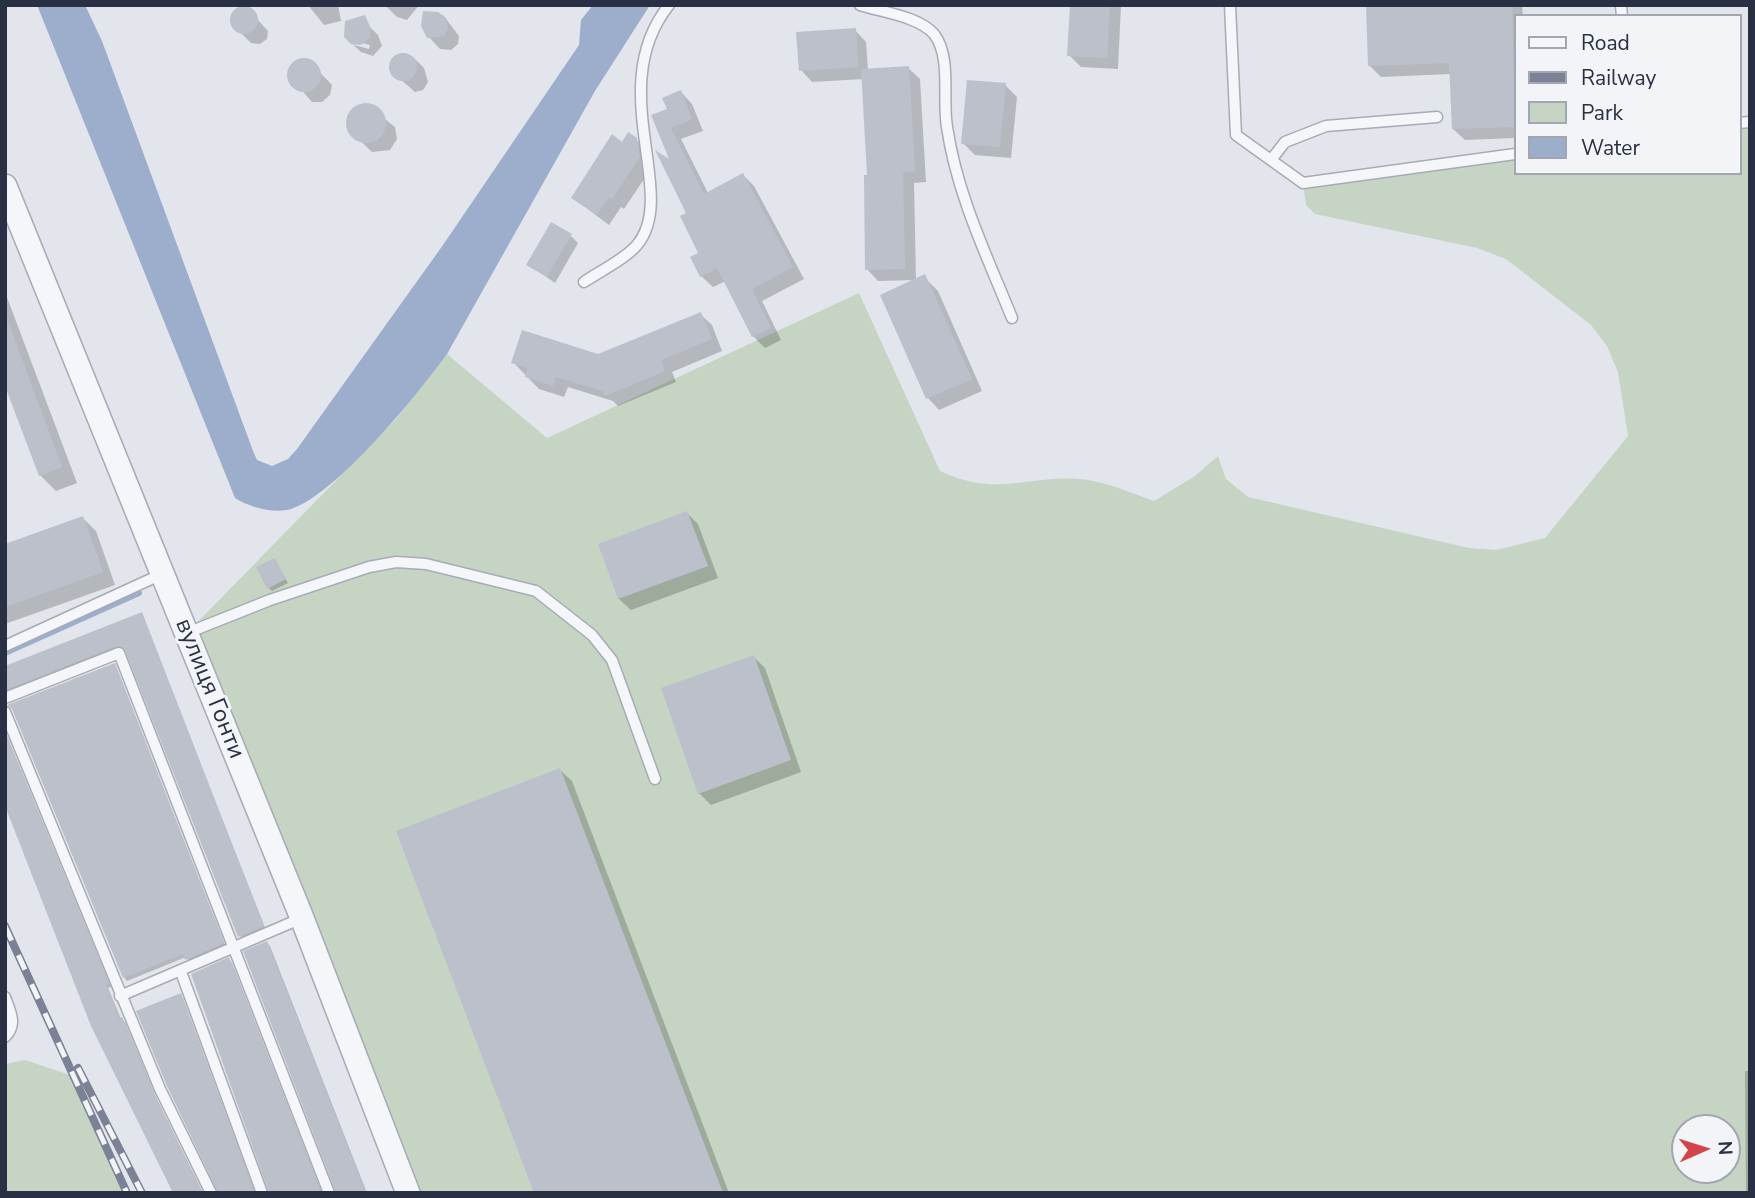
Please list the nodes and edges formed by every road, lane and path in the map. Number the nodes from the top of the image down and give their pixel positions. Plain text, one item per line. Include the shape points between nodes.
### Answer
1 (669, 5) edge
2 (860, 5) edge
3 (1230, 5) edge
4 (1437, 117) dead end
5 (1514, 154) edge
6 (1270, 160) junction
7 (5, 186) edge
8 (584, 282) dead end
9 (1012, 318) dead end
10 (163, 574) junction
11 (187, 633) junction
12 (5, 646) edge
13 (5, 698) edge
14 (5, 712) edge
15 (655, 779) dead end
16 (302, 918) junction
17 (234, 946) junction
18 (181, 972) junction
19 (120, 996) junction
20 (5, 997) edge
21 (5, 1037) edge
22 (211, 1193) edge
23 (261, 1193) edge
24 (330, 1193) edge
25 (408, 1193) edge

1 - 8 lane via 644,51 639,76 651,201 648,223 636,246
2 - 9 lane via 919,23 933,33 942,48 946,127 961,195
3 - 6 lane via 1236,135
4 - 6 lane via 1326,126 1285,142
5 - 6 lane via 1303,183
7 - 10 street, вулиця Гонти
10 - 11 street, вулиця Гонти
10 - 12 lane
11 - 15 lane via 270,600 396,562 426,564 536,591 592,635 612,660
11 - 16 street, вулиця Гонти
13 - 17 lane via 119,653
14 - 19 lane
16 - 17 lane
16 - 25 street, вулиця Гонти
17 - 18 lane
17 - 24 lane
18 - 19 lane
18 - 23 lane
19 - 22 lane
20 - 21 lane via 13,1020

